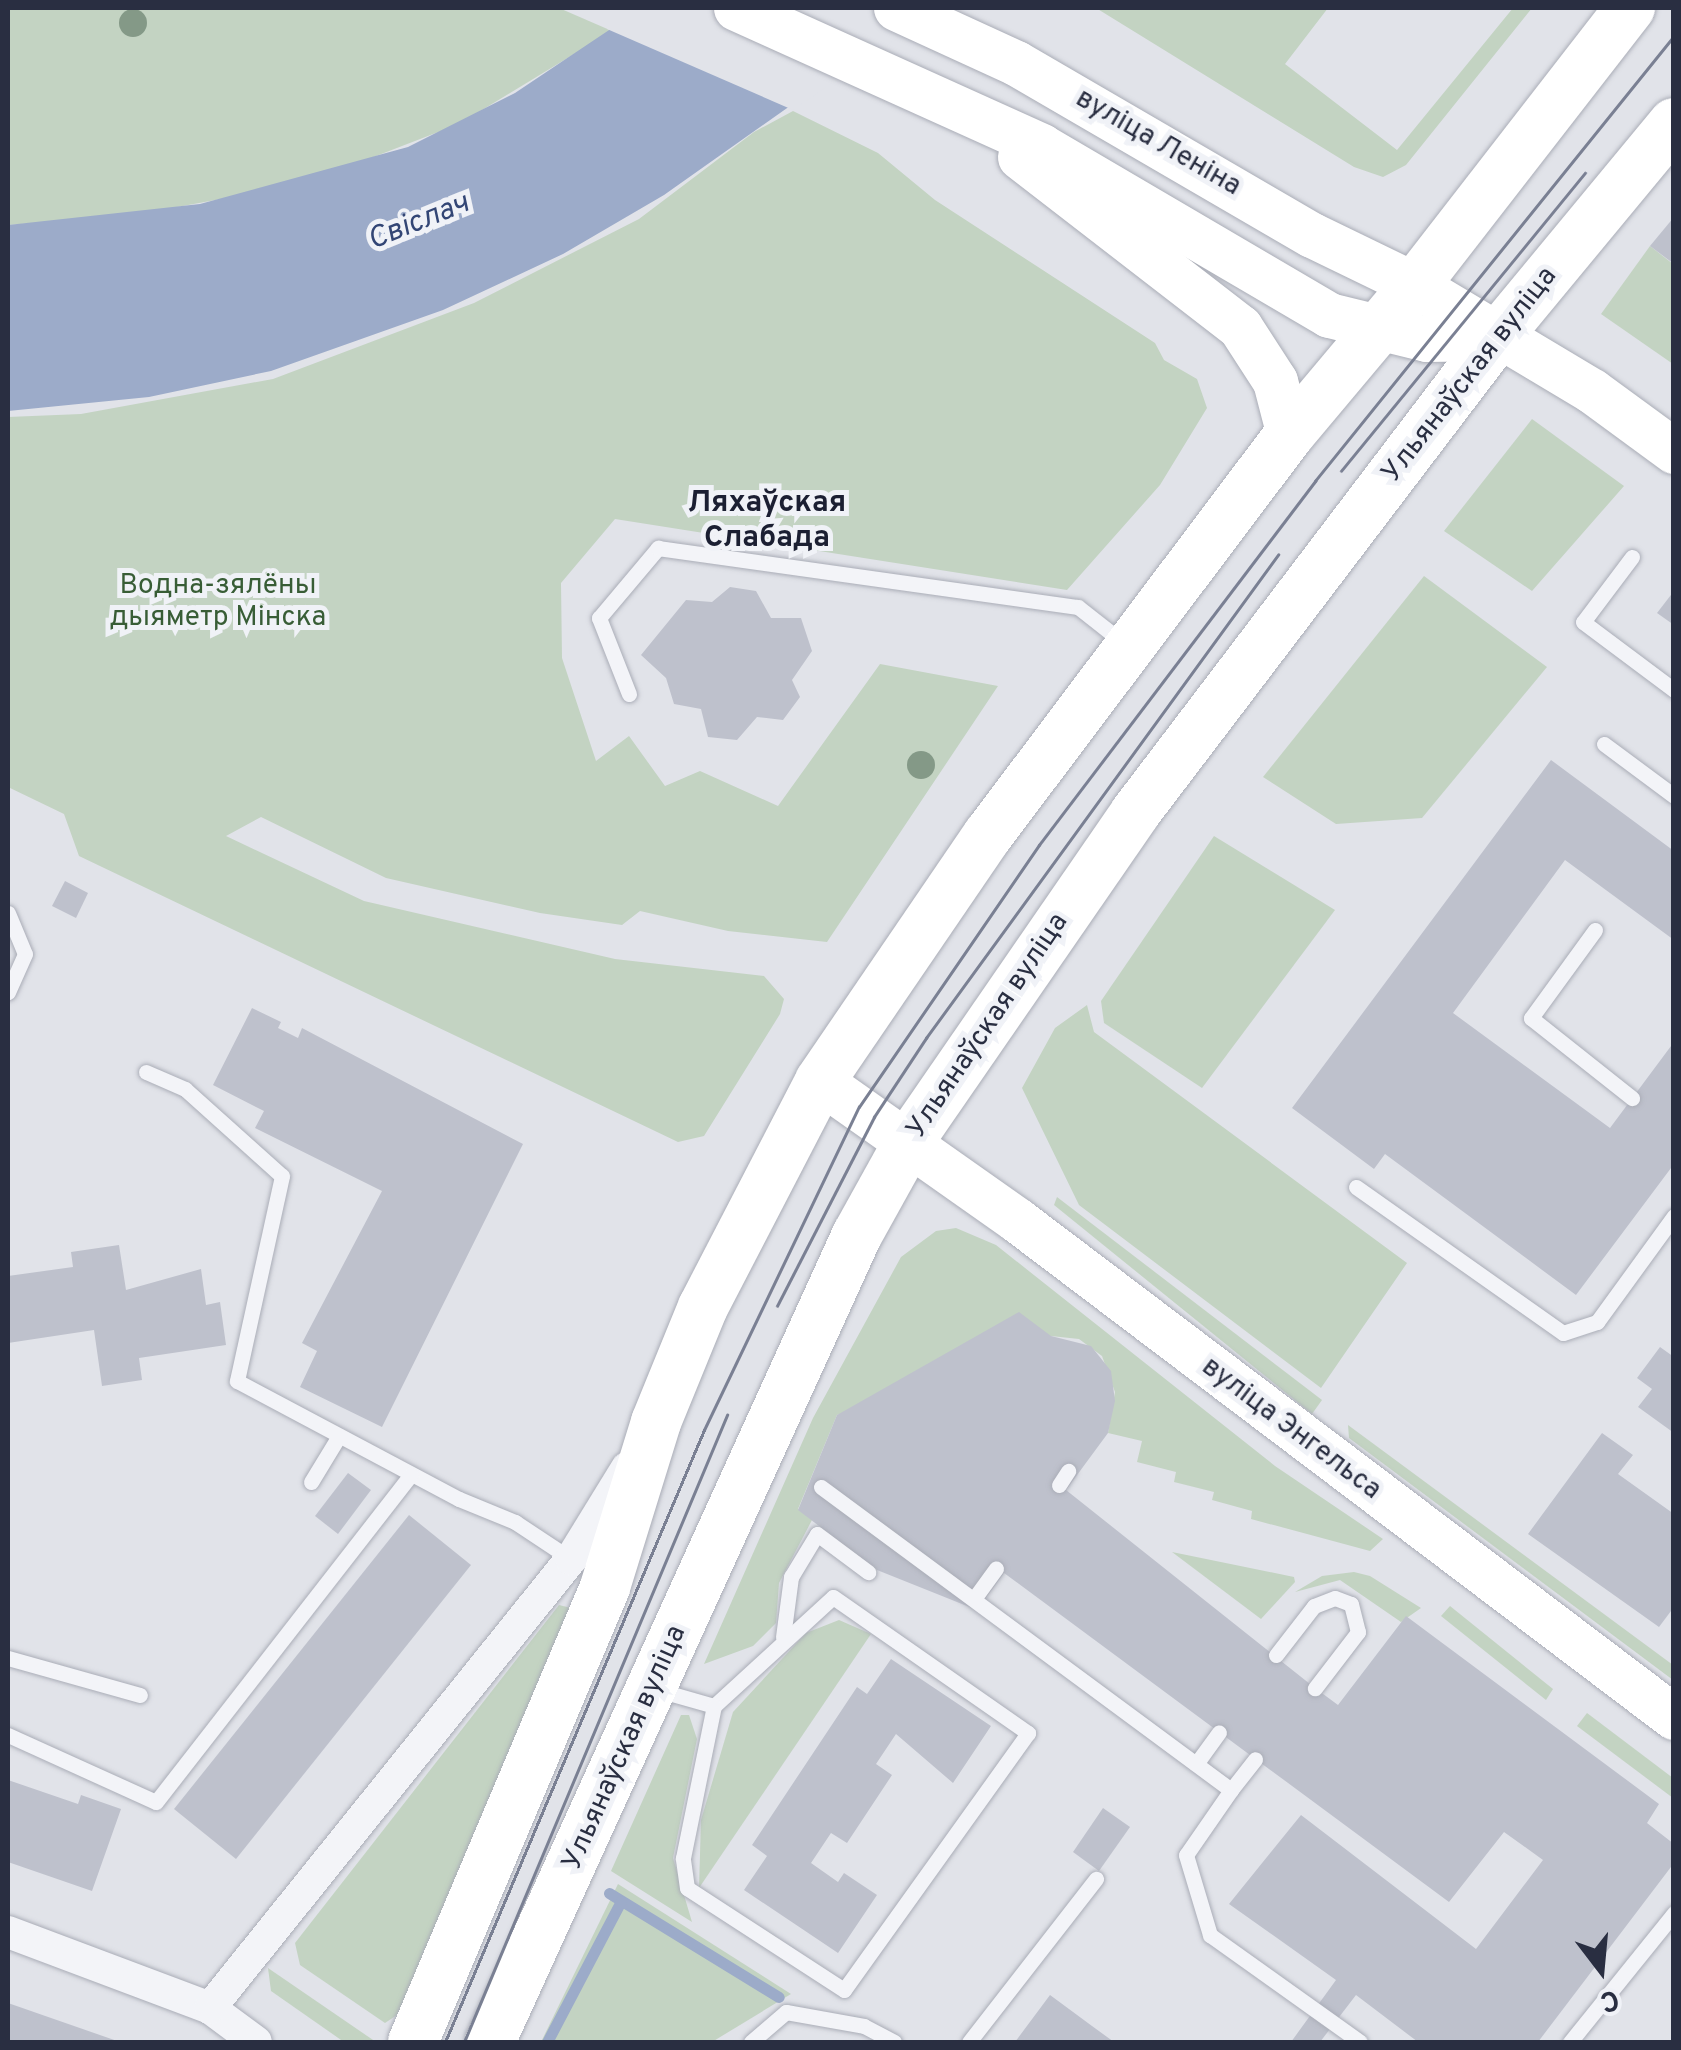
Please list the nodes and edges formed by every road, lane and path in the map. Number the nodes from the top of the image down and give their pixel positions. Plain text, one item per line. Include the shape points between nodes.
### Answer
1 (736, 8) edge
2 (896, 8) edge
3 (1630, 8) edge
4 (957, 104) junction
5 (1674, 123) edge
6 (1415, 285) junction
7 (1375, 331) junction
8 (1496, 338) junction
9 (1288, 436) junction
10 (1674, 450) edge
11 (1632, 557) dead end
12 (1132, 650) junction
13 (1674, 690) edge
14 (630, 694) dead end
15 (1604, 744) dead end
16 (1674, 796) edge
17 (8, 912) edge
18 (1596, 930) dead end
19 (8, 992) edge
20 (146, 1072) dead end
21 (820, 1081) junction
22 (1632, 1098) dead end
23 (909, 1141) junction
24 (1356, 1188) dead end
25 (1674, 1216) edge
26 (656, 1422) junction
27 (339, 1436) junction
28 (411, 1474) junction
29 (312, 1482) dead end
30 (820, 1487) dead end
31 (571, 1559) junction
32 (996, 1568) dead end
33 (868, 1572) dead end
34 (976, 1596) junction
35 (783, 1637) junction
36 (1276, 1656) dead end
37 (8, 1658) edge
38 (649, 1688) junction
39 (1315, 1688) dead end
40 (140, 1695) dead end
41 (714, 1706) junction
42 (1674, 1716) edge
43 (1219, 1732) dead end
44 (8, 1735) edge
45 (1254, 1759) dead end
46 (1196, 1764) junction
47 (1231, 1790) junction
48 (1096, 1879) dead end
49 (1674, 1913) edge
50 (8, 1932) edge
51 (210, 2008) junction
52 (256, 2042) edge
53 (413, 2042) edge
54 (490, 2042) edge
55 (751, 2042) edge
56 (894, 2042) edge
57 (969, 2042) edge
58 (1360, 2042) edge
59 (1570, 2042) edge

1 - 4 main road
2 - 6 main road, вуліца Леніна via 1016,63 1312,235
3 - 6 main road
4 - 7 main road via 1170,220 1272,286
4 - 9 main road via 1062,194 1240,327 1275,381
5 - 8 main road, Ульянаўская вуліца
6 - 7 main road
6 - 8 main road, вуліца Леніна
7 - 8 main road
7 - 9 main road
8 - 10 main road via 1592,391
8 - 23 main road, Ульянаўская вуліца via 1134,813
9 - 12 main road
11 - 13 lane via 1583,622
12 - 14 lane via 1078,606 658,548 600,618
12 - 21 main road via 988,836
15 - 16 lane
17 - 19 lane via 25,954
18 - 22 lane via 1531,1018
20 - 27 lane via 186,1089 282,1176 278,1219 261,1252 237,1382
21 - 23 main road, вуліца Энгельса
21 - 26 main road via 703,1307
23 - 38 main road, Ульянаўская вуліца via 857,1236
23 - 42 main road, вуліца Энгельса
24 - 25 lane via 1564,1333 1596,1322
26 - 31 street
26 - 53 main road via 605,1587
27 - 28 lane
27 - 29 lane
28 - 31 lane via 515,1522
28 - 44 lane via 156,1802
30 - 34 lane
31 - 51 street
32 - 34 lane
33 - 35 lane via 817,1534 790,1577
34 - 46 lane
35 - 41 lane
35 - 41 lane via 833,1598 1028,1733 844,1990 687,1888 683,1858
36 - 39 lane via 1314,1606 1335,1598 1351,1604 1358,1632
37 - 40 lane
38 - 41 lane
38 - 54 main road, Ульянаўская вуліца
43 - 46 lane
45 - 47 lane
46 - 47 lane
47 - 58 lane via 1186,1855 1210,1935
48 - 57 lane
49 - 59 lane
50 - 51 street
51 - 52 street
55 - 56 lane via 786,2012 864,2026

